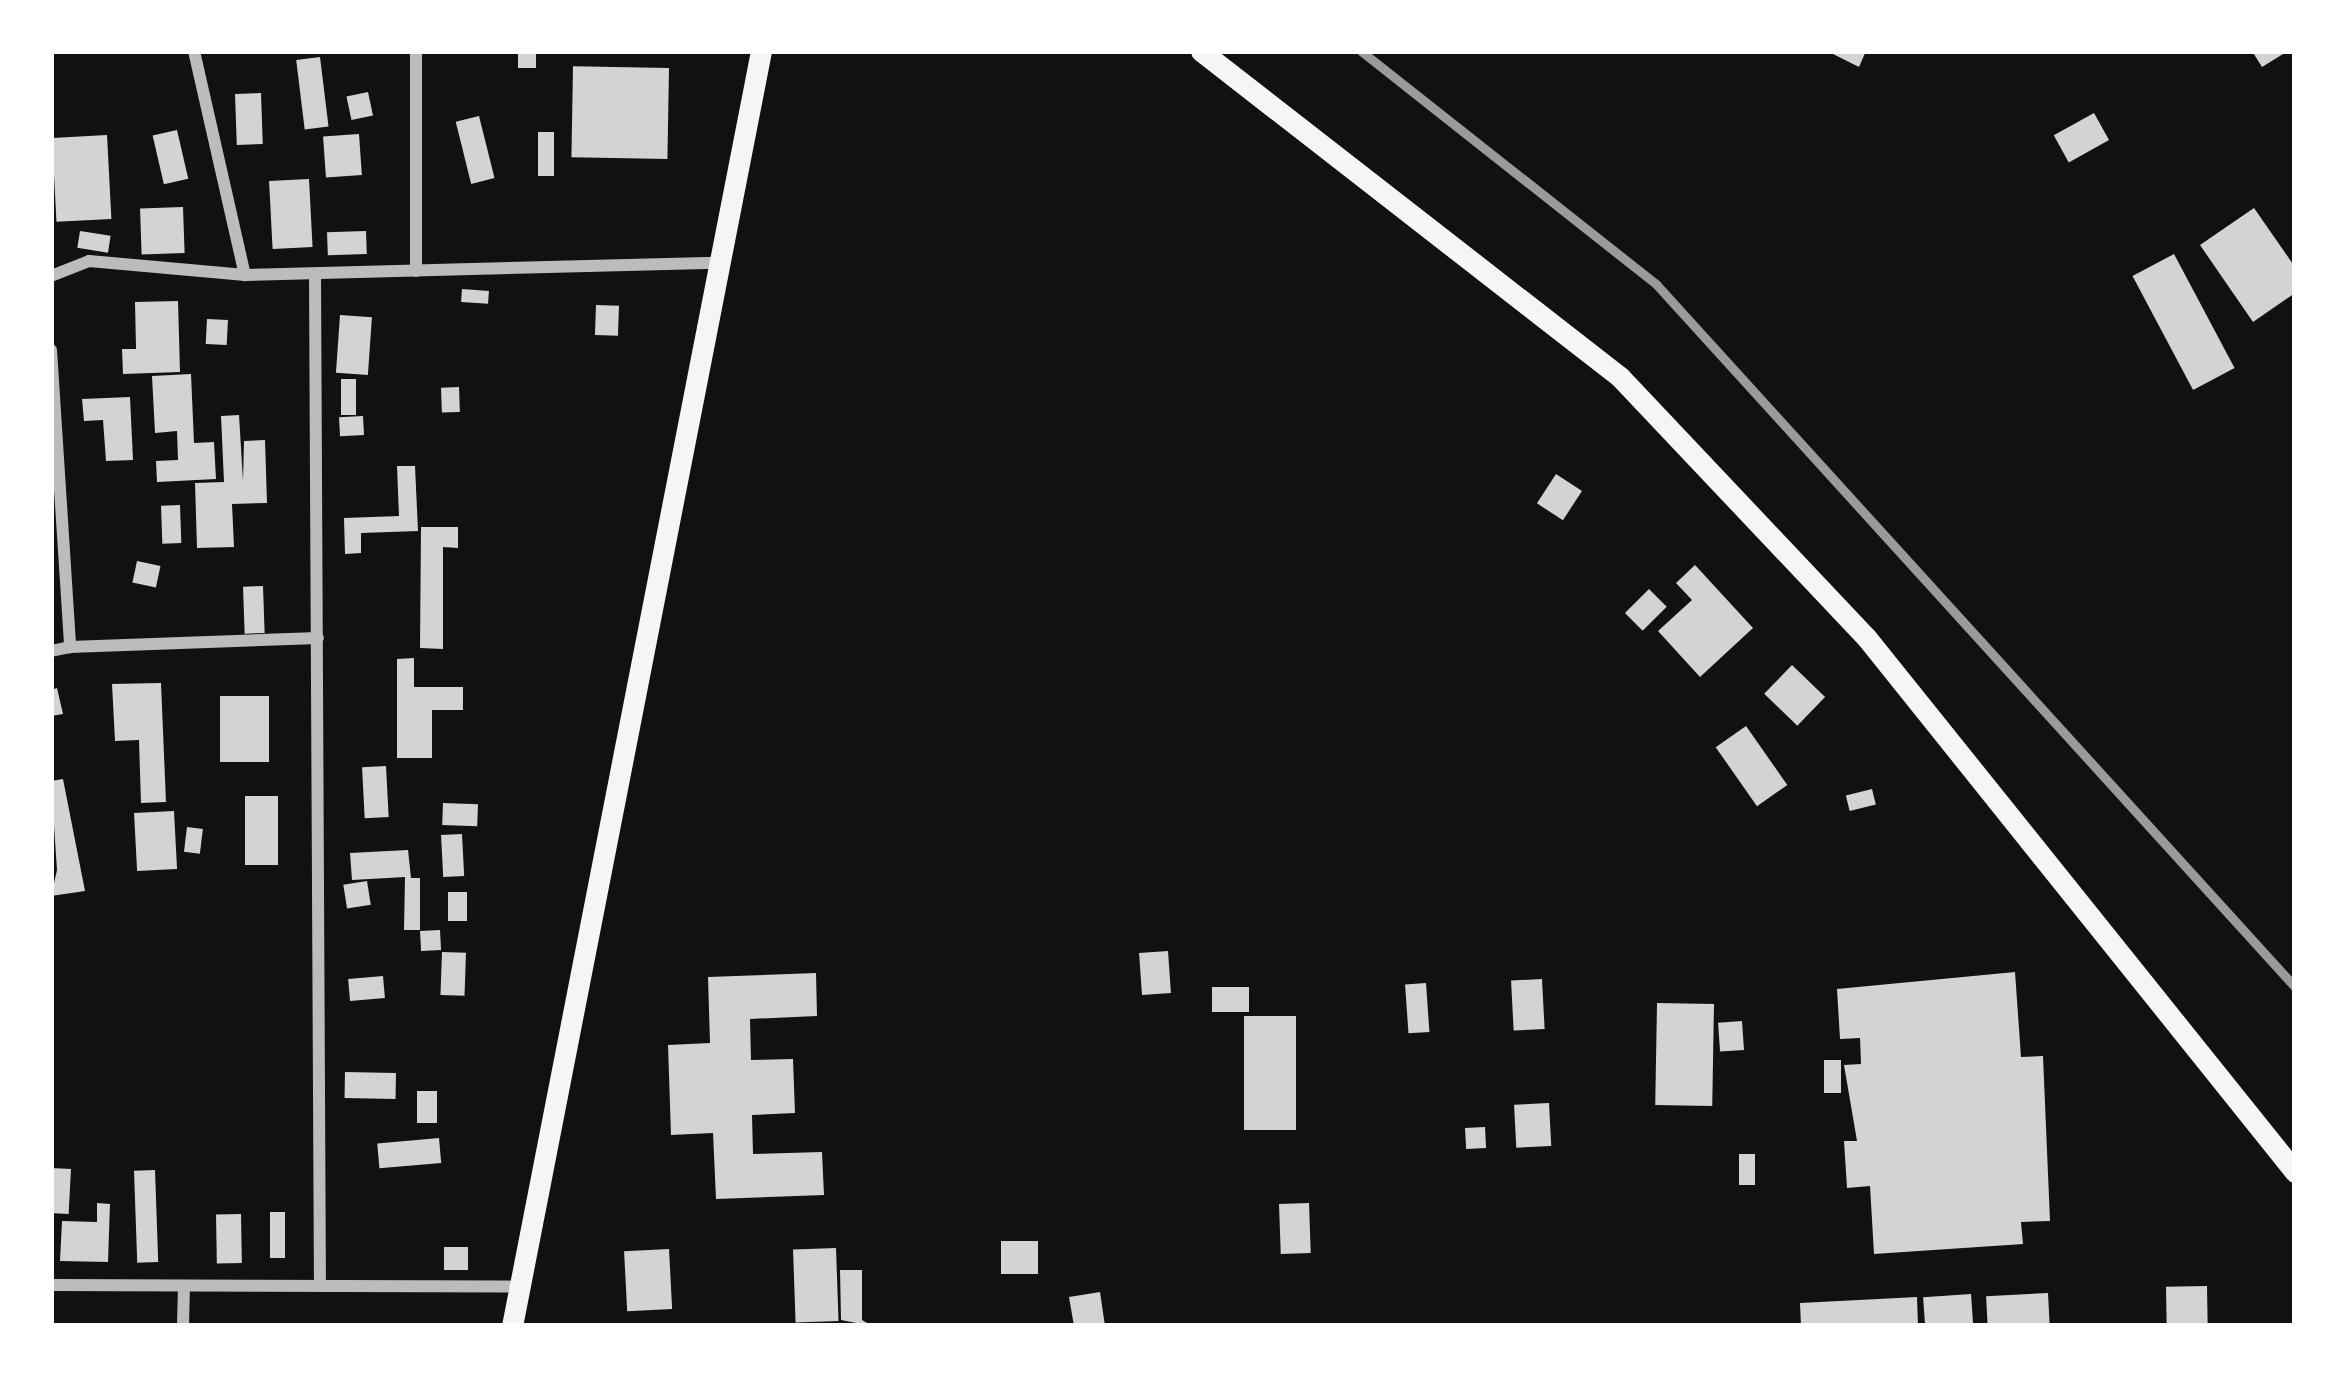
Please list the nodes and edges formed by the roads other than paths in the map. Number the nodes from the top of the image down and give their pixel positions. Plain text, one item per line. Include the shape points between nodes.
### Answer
1 (194, 51) edge
2 (416, 51) edge
3 (760, 51) edge
4 (1202, 51) edge
5 (717, 262) junction
6 (416, 271) junction
7 (316, 274) junction
8 (245, 275) junction
9 (51, 277) edge
10 (51, 350) edge
11 (318, 638) junction
12 (70, 646) junction
13 (51, 651) edge
14 (2295, 1172) edge
15 (51, 1285) edge
16 (184, 1286) junction
17 (320, 1286) junction
18 (519, 1287) junction
19 (183, 1326) edge
20 (512, 1326) edge

1 - 8 street
2 - 6 street
3 - 5 main road
4 - 14 main road via 1620,377 1866,637
5 - 6 street
5 - 18 main road
6 - 7 street
7 - 8 street
7 - 11 street
8 - 9 street via 89,261
10 - 12 street
11 - 12 street
11 - 17 street
12 - 13 street
15 - 16 street
16 - 17 street
16 - 19 street
17 - 18 street
18 - 20 main road

